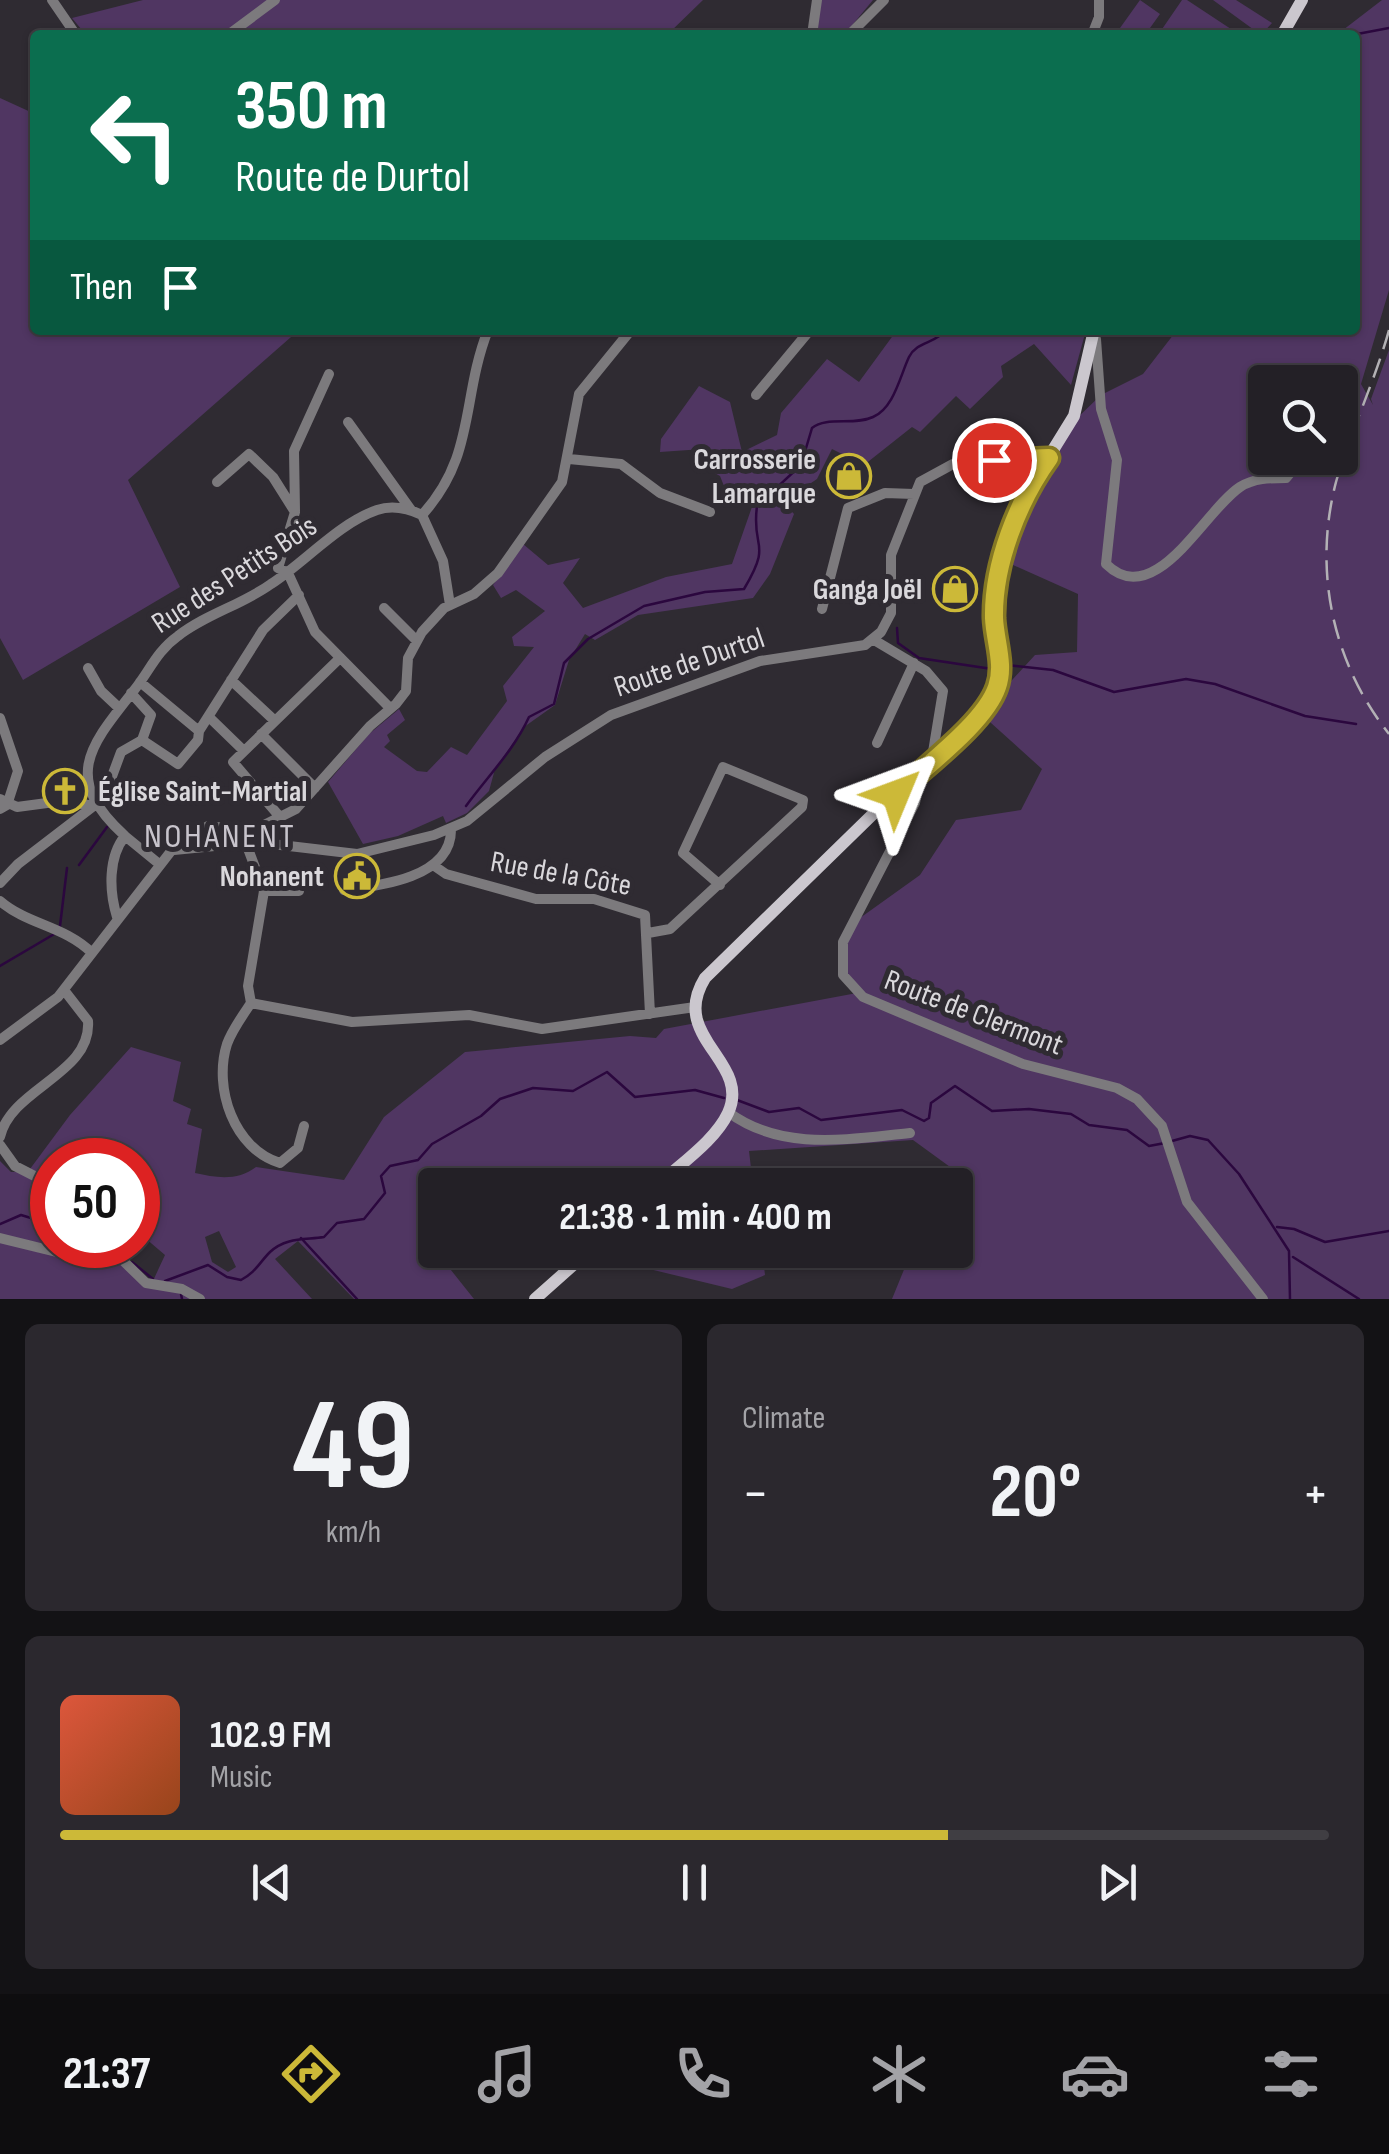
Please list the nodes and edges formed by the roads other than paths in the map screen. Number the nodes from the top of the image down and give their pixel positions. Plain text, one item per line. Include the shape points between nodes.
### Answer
1 (52, 0) edge
2 (275, 0) edge
3 (817, 0) edge
4 (884, 0) edge
5 (1098, 0) edge
6 (1302, 0) edge
7 (73, 30) edge
8 (235, 30) edge
9 (813, 30) edge
10 (853, 30) edge
11 (1094, 30) edge
12 (1285, 30) edge
13 (486, 335) edge
14 (628, 335) edge
15 (806, 335) edge
16 (1093, 335) edge
17 (1093, 335) edge
18 (329, 374) dead end
19 (756, 395) dead end
20 (348, 422) dead end
21 (1049, 458) junction
22 (570, 460) junction
23 (1288, 475) edge
24 (217, 482) dead end
25 (914, 494) junction
26 (295, 512) junction
27 (416, 512) junction
28 (710, 512) dead end
29 (288, 573) junction
30 (299, 595) junction
31 (450, 605) junction
32 (384, 608) dead end
33 (822, 608) dead end
34 (416, 640) junction
35 (874, 640) junction
36 (340, 658) junction
37 (914, 663) junction
38 (88, 668) dead end
39 (231, 680) junction
40 (140, 682) junction
41 (131, 693) junction
42 (118, 708) junction
43 (390, 708) junction
44 (209, 717) junction
45 (0, 718) edge
46 (275, 721) junction
47 (199, 731) junction
48 (261, 734) junction
49 (142, 740) junction
50 (877, 743) dead end
51 (244, 751) junction
52 (927, 764) junction
53 (316, 788) junction
54 (2, 804) edge
55 (96, 806) junction
56 (280, 817) junction
57 (451, 830) junction
58 (125, 836) junction
59 (251, 840) junction
60 (174, 850) junction
61 (158, 863) junction
62 (433, 865) junction
63 (0, 883) edge
64 (720, 885) junction
65 (344, 890) dead end
66 (264, 891) junction
67 (299, 891) dead end
68 (0, 901) edge
69 (117, 917) junction
70 (648, 933) junction
71 (92, 953) junction
72 (64, 990) junction
73 (252, 1002) junction
74 (695, 1006) junction
75 (650, 1014) junction
76 (0, 1040) edge
77 (728, 1112) junction
78 (304, 1126) dead end
79 (910, 1133) dead end
80 (0, 1136) edge
81 (0, 1145) edge
82 (674, 1168) edge
83 (30, 1174) edge
84 (0, 1238) edge
85 (30, 1246) edge
86 (131, 1268) edge
87 (570, 1268) edge
88 (200, 1299) edge
89 (535, 1299) edge
90 (1264, 1299) edge

1 - 7 street
2 - 8 street
3 - 9 street
4 - 10 street
5 - 11 street
6 - 12 main road
13 - 27 street via 458,464
14 - 22 street via 579,394
15 - 19 street
16 - 21 main road via 1074,416
17 - 23 street via 1102,408 1117,460 1105,544 1106,564 1115,572 1126,578 1151,574 1243,485
18 - 26 street via 294,451
20 - 27 street
21 - 25 street via 943,467
21 - 52 main road via 1022,502 999,580 998,685 982,712
22 - 28 street via 621,464 666,496
22 - 31 street via 498,573
24 - 26 street via 249,454
25 - 33 street via 885,493 848,508
25 - 35 street via 891,555 892,613
26 - 29 street via 277,562
27 - 29 street, Rue des Petits Bois via 388,508 360,517
27 - 31 street via 443,561
29 - 30 street
29 - 40 street, Rue des Petits Bois via 181,633 156,655
30 - 36 street via 315,632
30 - 39 street via 263,630
31 - 34 street
32 - 34 street
34 - 43 street via 406,692
35 - 37 street
35 - 57 street, Route de Durtol via 851,650 760,661 611,715 545,756
36 - 43 street
36 - 46 street
37 - 50 street
37 - 52 street via 943,691
38 - 42 street
39 - 44 street
39 - 46 street
40 - 41 street, Rue des Petits Bois
40 - 47 street
41 - 42 street, Rue des Petits Bois
41 - 49 street via 152,715
42 - 55 street, Rue des Petits Bois via 89,757 88,787
43 - 53 street
44 - 47 street
44 - 51 street
45 - 54 street via 18,771
46 - 48 street
47 - 49 street via 195,745 174,765
48 - 51 street
48 - 53 street
49 - 55 street via 118,755
51 - 56 street via 232,766
52 - 74 main road via 715,966
52 - 90 street, Route de Clermont via 915,803 843,942 840,965 848,985 879,1005 1023,1064 1126,1092 1157,1118 1187,1202
53 - 56 street
54 - 55 street
55 - 58 street
55 - 63 street
56 - 59 street
57 - 59 street, Route de Durtol via 357,854
57 - 62 street
58 - 61 street
58 - 69 street via 111,873
59 - 60 street
59 - 60 street via 202,827
59 - 66 street
60 - 61 street
61 - 69 street
62 - 65 street
62 - 70 street, Rue de la Côte via 536,898 594,899 630,909 645,915
64 - 64 street via 804,804 799,797 724,767 683,853
64 - 70 street via 665,932
66 - 67 street
66 - 73 street via 248,986
68 - 71 street
69 - 71 street
70 - 75 street, Rue de la Côte
71 - 72 street
72 - 76 street
72 - 80 street via 88,1021 79,1051 30,1094
73 - 75 street via 352,1022 469,1015 542,1029
73 - 78 street via 227,1044 224,1100 238,1127 280,1164 292,1157
74 - 75 street
74 - 77 main road via 699,1031 730,1081
77 - 79 street via 757,1131 792,1138
77 - 82 main road
81 - 83 street
84 - 85 street
86 - 88 street via 146,1283
87 - 89 main road

